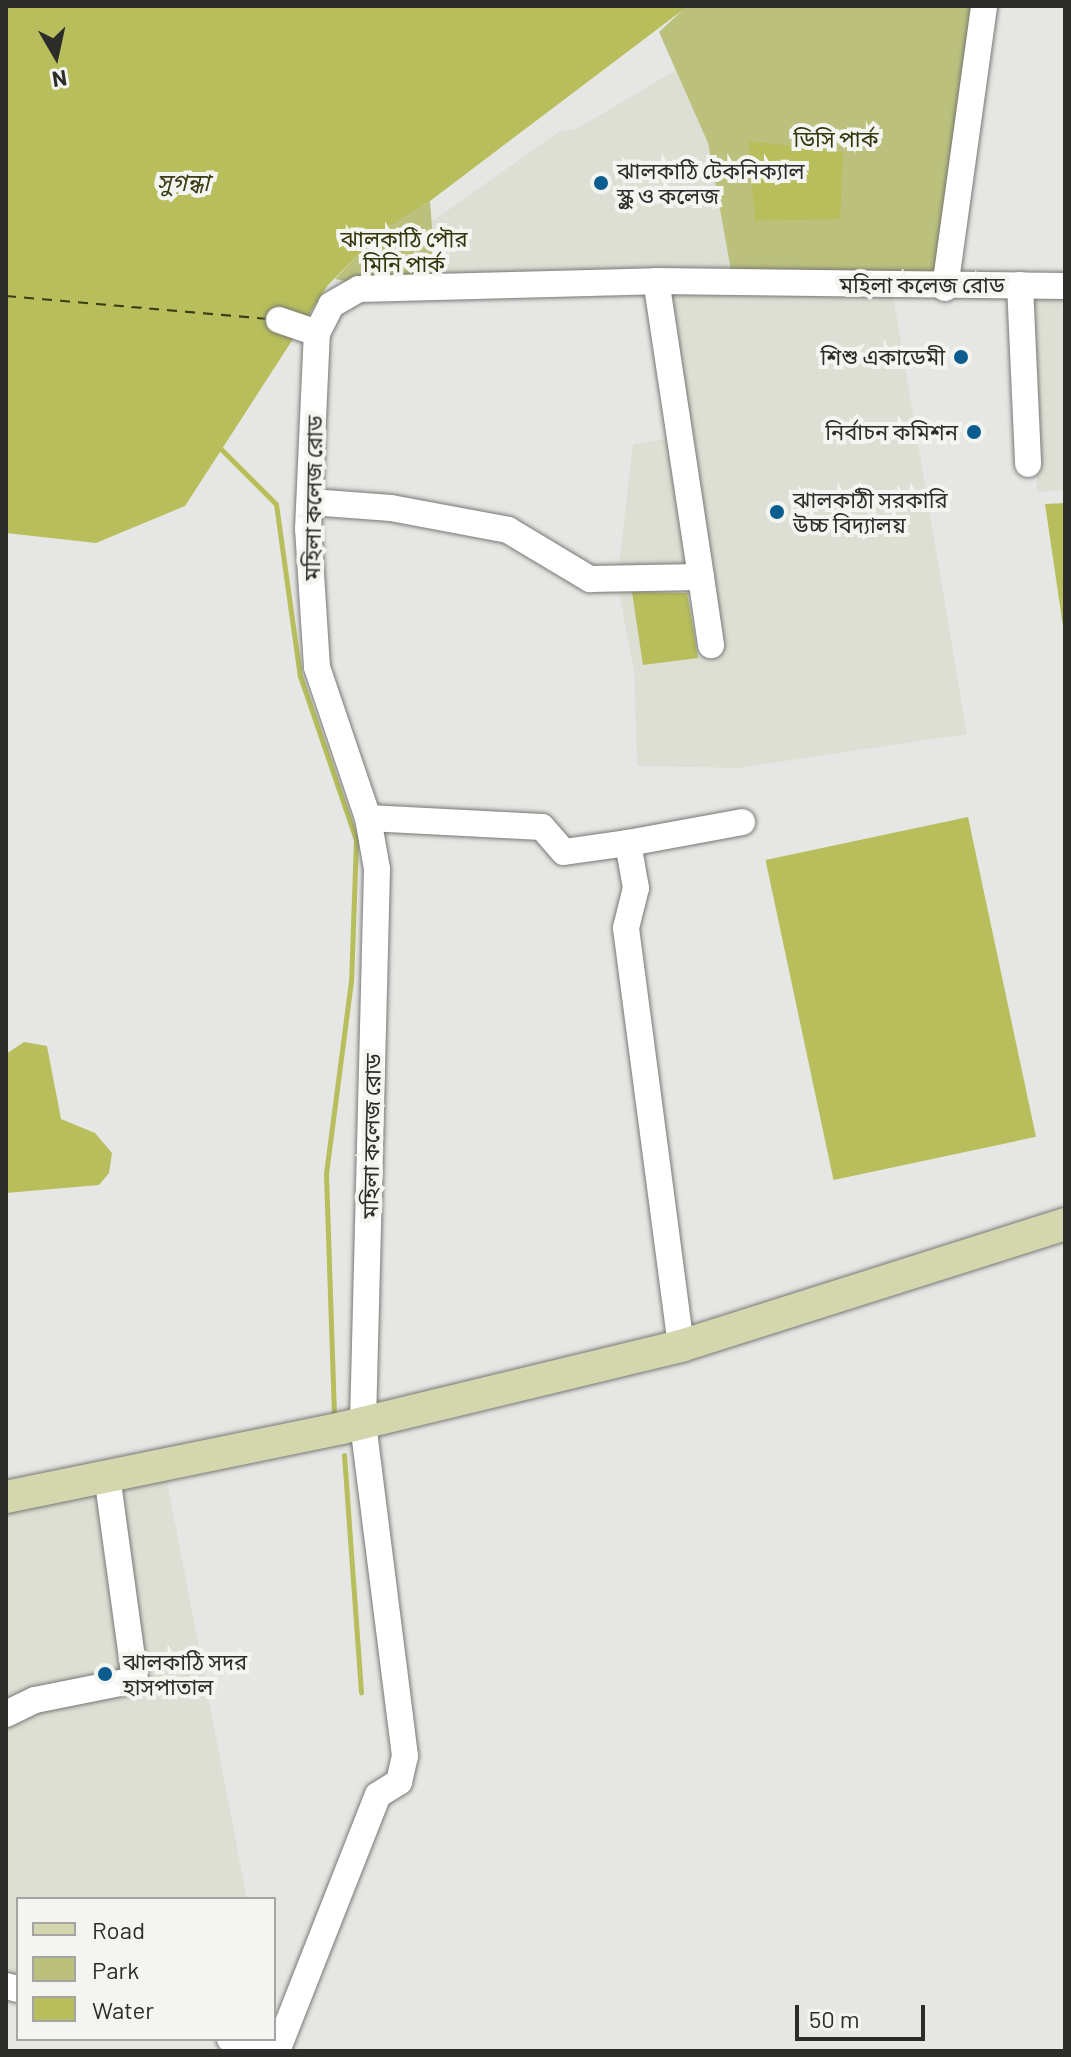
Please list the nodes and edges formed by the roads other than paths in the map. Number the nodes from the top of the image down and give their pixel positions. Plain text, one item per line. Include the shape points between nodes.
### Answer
1 (984, 6) edge
2 (656, 281) junction
3 (1020, 285) junction
4 (1065, 286) edge
5 (945, 288) junction
6 (279, 320) dead end
7 (317, 333) junction
8 (1021, 448) dead end
9 (311, 502) junction
10 (701, 577) junction
11 (711, 645) dead end
12 (368, 818) junction
13 (742, 822) dead end
14 (628, 843) junction
15 (1065, 1224) edge
16 (681, 1346) junction
17 (363, 1423) junction
18 (107, 1476) junction
19 (6, 1497) edge
20 (6, 1714) edge
21 (238, 2041) edge
22 (275, 2051) edge

1 - 5 street
2 - 5 street, মহিলা কলেজ রোড
2 - 7 street, মহিলা কলেজ রোড via 359,289 331,305
2 - 10 street
3 - 4 street, মহিলা কলেজ রোড
3 - 5 street, মহিলা কলেজ রোড
3 - 8 street
6 - 7 street
7 - 9 street, মহিলা কলেজ রোড
9 - 10 street via 391,508 508,530 590,579
9 - 12 street, মহিলা কলেজ রোড via 317,667
10 - 11 street
12 - 14 street via 542,827 564,852
12 - 17 street, মহিলা কলেজ রোড via 377,869
13 - 14 street
14 - 16 street via 636,888 626,928
15 - 16 main road
16 - 17 main road
17 - 18 main road
17 - 22 street, মহিলা কলেজ রোড via 405,1756 399,1782 378,1795
18 - 19 main road
18 - 20 street via 135,1680 35,1700
21 - 22 street

